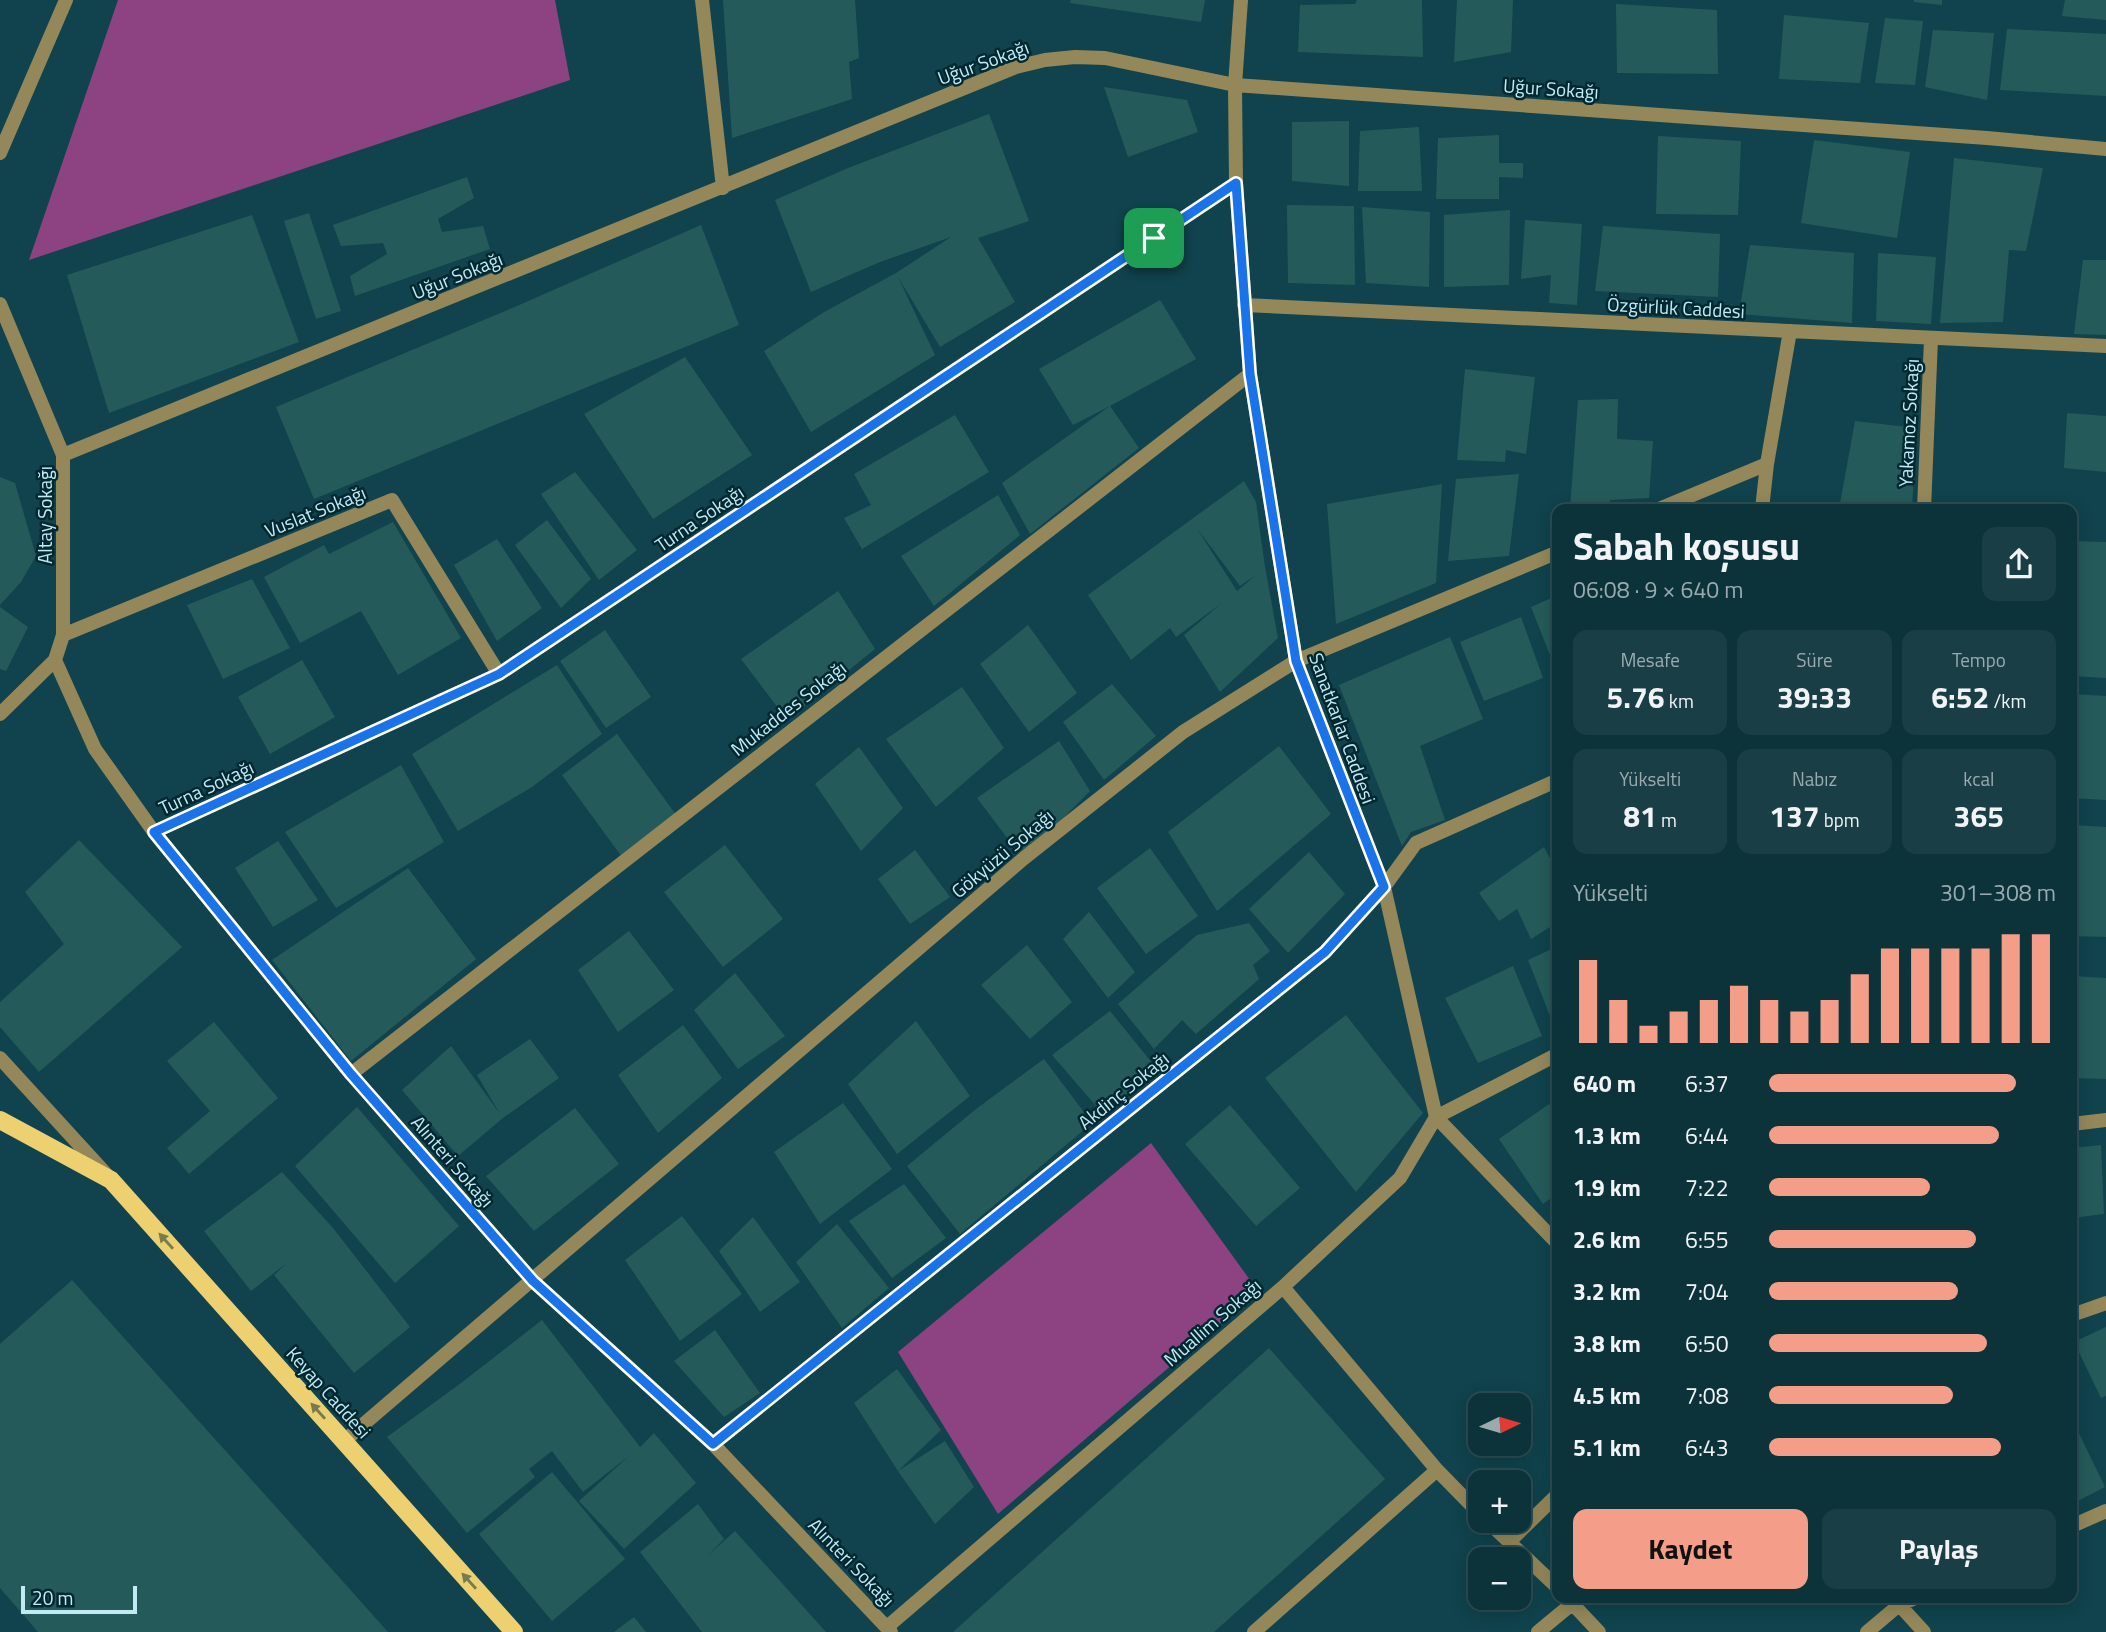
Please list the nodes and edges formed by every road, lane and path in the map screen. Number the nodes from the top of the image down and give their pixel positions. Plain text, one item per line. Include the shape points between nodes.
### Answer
1 (66, 0) edge
2 (702, 0) edge
3 (1241, 0) edge
4 (1235, 85) junction
5 (2106, 149) edge
6 (0, 153) edge
7 (1236, 183) junction
8 (723, 188) junction
9 (0, 304) edge
10 (1244, 305) junction
11 (1790, 331) junction
12 (1931, 339) junction
13 (2106, 346) edge
14 (1250, 374) junction
15 (63, 455) junction
16 (1767, 464) junction
17 (1671, 504) edge
18 (1763, 504) edge
19 (1924, 504) edge
20 (1552, 554) edge
21 (63, 635) junction
22 (55, 660) junction
23 (1296, 661) junction
24 (499, 674) junction
25 (0, 714) edge
26 (1552, 783) edge
27 (154, 832) junction
28 (1384, 887) junction
29 (1552, 1057) edge
30 (0, 1059) edge
31 (351, 1074) junction
32 (1436, 1117) junction
33 (0, 1120) edge
34 (2106, 1120) edge
35 (2077, 1123) edge
36 (111, 1180) junction
37 (1552, 1238) edge
38 (533, 1281) junction
39 (1283, 1287) junction
40 (2106, 1303) edge
41 (2077, 1313) edge
42 (344, 1441) junction
43 (713, 1444) junction
44 (1437, 1470) junction
45 (1552, 1499) edge
46 (1468, 1502) edge
47 (2106, 1511) edge
48 (2077, 1524) edge
49 (1500, 1533) edge
50 (1509, 1542) junction
51 (1552, 1582) edge
52 (1567, 1603) edge
53 (1573, 1603) edge
54 (1894, 1603) edge
55 (1898, 1603) edge
56 (889, 1629) edge
57 (514, 1632) edge
58 (1254, 1632) edge
59 (1538, 1632) edge
60 (1599, 1632) edge
61 (1867, 1632) edge
62 (1924, 1632) edge

1 - 6 street
2 - 8 street
3 - 4 street, Sanatkarlar Caddesi
4 - 5 street, Uğur Sokağı
4 - 7 street, Sanatkarlar Caddesi
4 - 8 street, Uğur Sokağı via 1105,58 1045,60 1016,67
7 - 10 street, Sanatkarlar Caddesi
7 - 24 street, Turna Sokağı
8 - 15 street, Uğur Sokağı
9 - 15 street, Altay Sokağı
10 - 11 street, Özgürlük Caddesi
10 - 14 street, Sanatkarlar Caddesi
11 - 12 street, Özgürlük Caddesi
11 - 16 street
12 - 13 street, Özgürlük Caddesi
12 - 19 street, Yakamoz Sokağı
14 - 23 street, Sanatkarlar Caddesi
14 - 31 street, Mukaddes Sokağı
15 - 21 street, Altay Sokağı
16 - 17 street
16 - 18 street
20 - 23 street, Gökyüzü Sokağı
21 - 22 street, Altay Sokağı
21 - 24 street, Vuslat Sokağı via 392,500
22 - 25 street, Altay Sokağı
22 - 27 street, Alınteri Sokağı via 95,749
23 - 28 street, Sanatkarlar Caddesi
23 - 38 street, Gökyüzü Sokağı via 1183,732 1023,859
24 - 27 street, Turna Sokağı
26 - 28 street, Akdinç Sokağı via 1416,843
27 - 31 street, Alınteri Sokağı
28 - 32 street, Sanatkarlar Caddesi
28 - 43 street, Akdinç Sokağı via 1325,952
29 - 32 street
30 - 36 street, Keyap Caddesi
31 - 38 street, Alınteri Sokağı
32 - 37 street
32 - 39 street, Muallim Sokağı via 1400,1178
33 - 36 main road, Keyap Caddesi
34 - 35 street
42 -> 36 main road, Keyap Caddesi
38 - 42 street, Gökyüzü Sokağı
38 - 43 street, Alınteri Sokağı
39 - 44 street
39 - 56 street, Muallim Sokağı
40 - 41 street
57 -> 42 main road, Keyap Caddesi
43 - 56 street, Alınteri Sokağı
44 - 46 street
44 - 58 street
45 - 50 street
47 - 48 street
49 - 50 street
50 - 51 street
52 - 59 street
53 - 60 street
54 - 61 street
55 - 62 street

